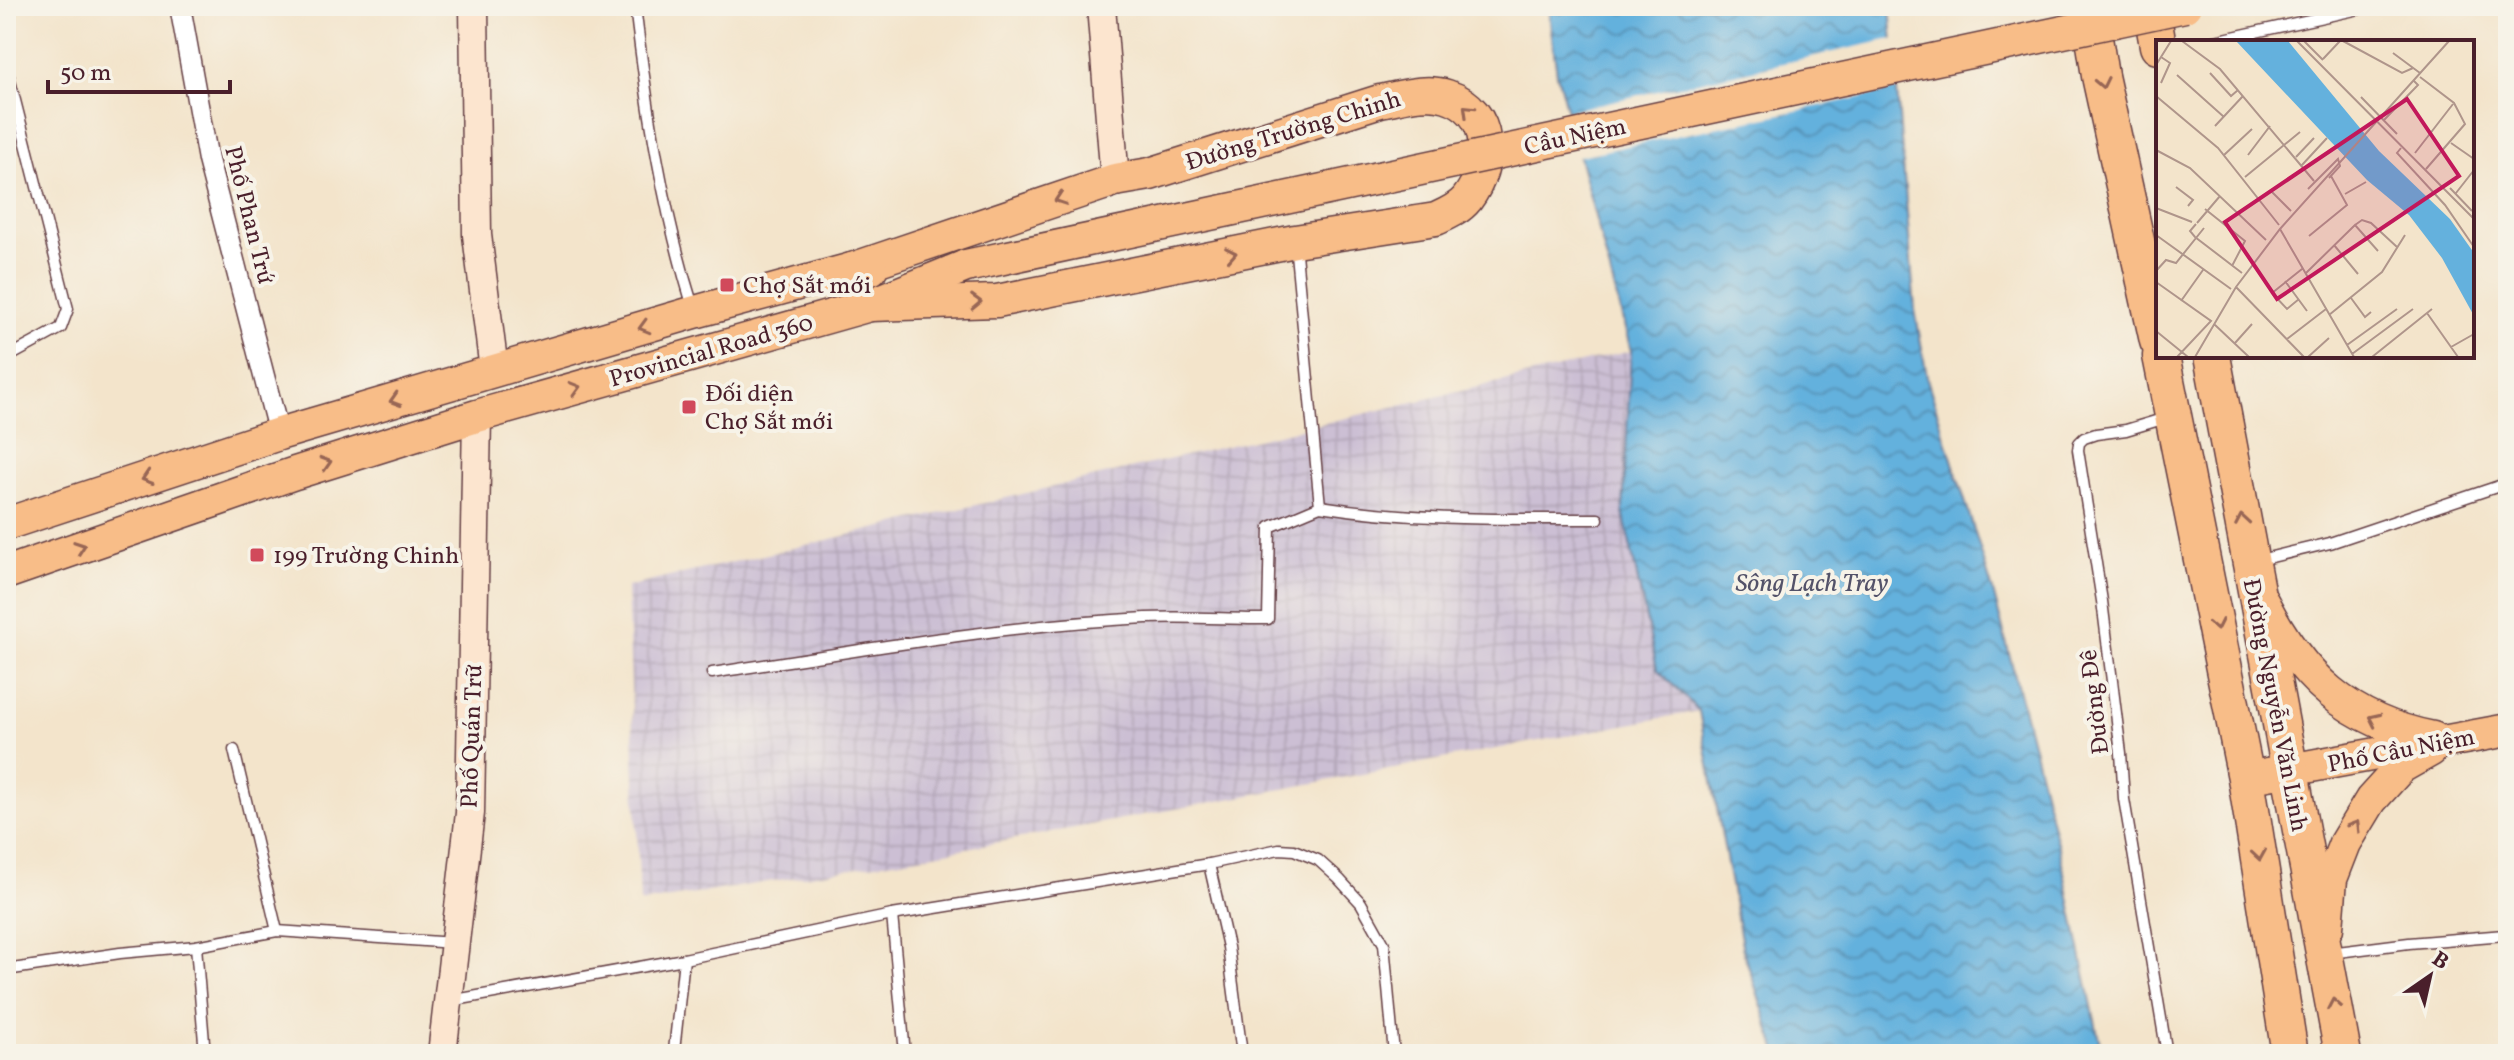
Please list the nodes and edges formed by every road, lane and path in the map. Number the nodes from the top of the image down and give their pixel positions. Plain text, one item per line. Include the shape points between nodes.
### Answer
1 (180, 6) edge
2 (474, 6) edge
3 (635, 6) edge
4 (1101, 6) edge
5 (2089, 6) edge
6 (2151, 6) edge
7 (2185, 6) edge
8 (2373, 6) edge
9 (2157, 40) edge
10 (2219, 40) edge
11 (6, 65) edge
12 (1115, 180) junction
13 (1295, 241) junction
14 (966, 266) junction
15 (852, 269) junction
16 (870, 305) junction
17 (695, 312) junction
18 (2156, 332) edge
19 (6, 358) edge
20 (2161, 358) edge
21 (2212, 358) edge
22 (494, 370) junction
23 (477, 416) junction
24 (2174, 416) junction
25 (279, 434) junction
26 (2508, 483) edge
27 (1320, 506) junction
28 (1598, 519) dead end
29 (6, 524) edge
30 (2251, 572) junction
31 (6, 573) edge
32 (712, 673) dead end
33 (2508, 730) edge
34 (2448, 741) junction
35 (234, 750) dead end
36 (2288, 770) junction
37 (2246, 778) junction
38 (1209, 864) junction
39 (892, 915) junction
40 (277, 931) junction
41 (2504, 935) dead end
42 (456, 944) junction
43 (196, 946) junction
44 (2324, 954) junction
45 (684, 959) junction
46 (6, 970) edge
47 (448, 1001) junction
48 (674, 1051) dead end
49 (205, 1054) edge
50 (442, 1054) edge
51 (905, 1054) edge
52 (1242, 1054) edge
53 (1394, 1054) edge
54 (2167, 1054) edge
55 (2290, 1054) edge
56 (2343, 1054) edge

1 - 25 street, Phố Phan Trứ via 208,160
2 - 22 main road via 477,235
3 - 17 lane via 676,255
4 - 12 main road
5 -> 18 highway
6 - 9 highway
7 - 14 main road, Cầu Niệm, bridge
8 - 10 lane
11 - 19 lane via 68,309 61,328
13 -> 12 main road, Đường Trường Chinh via 1452,212 1466,200 1484,161 1487,149 1478,120 1448,96 1419,93
12 -> 15 main road, Đường Trường Chinh
16 -> 13 main road, Đường Trường Chinh via 997,301
13 - 27 lane
14 - 15 main road, Provincial Road 360
14 - 16 main road, Provincial Road 360
15 - 17 main road, Provincial Road 360
23 -> 16 main road, Provincial Road 360
17 -> 22 main road, Provincial Road 360
20 - 24 highway, Đường Nguyễn Văn Linh
30 -> 21 highway, Đường Nguyễn Văn Linh
22 -> 25 main road, Provincial Road 360
31 -> 23 main road, Provincial Road 360
23 - 42 main road, Phố Quán Trữ via 470,813
24 -> 37 highway, Đường Nguyễn Văn Linh
24 - 54 lane, Đường Đê via 2084,438 2078,450 2104,616 2124,799
25 -> 29 main road, Provincial Road 360
26 - 30 lane
27 - 28 lane via 1435,519
27 - 32 lane via 1270,527 1268,619 1147,618 1065,625
34 -> 30 main road via 2399,731 2333,695 2279,634
30 - 36 highway, Đường Nguyễn Văn Linh
33 - 34 main road, Phố Cầu Niệm
34 - 36 main road, Phố Cầu Niệm
44 -> 34 main road via 2331,879 2345,843 2371,800 2401,767
35 - 40 lane
36 - 37 main road, Phố Cầu Niệm
36 - 44 highway, Đường Nguyễn Văn Linh
37 -> 55 highway, Đường Nguyễn Văn Linh
38 - 39 lane
38 - 52 lane via 1228,947
38 - 53 lane via 1294,850 1318,860 1339,879 1361,903 1384,944
39 - 45 lane
39 - 51 lane
40 - 42 lane
40 - 43 lane
41 - 44 lane
42 - 47 main road, Phố Quán Trữ
43 - 46 lane
43 - 49 lane
56 -> 44 highway, Đường Nguyễn Văn Linh
45 - 47 lane
45 - 48 lane
47 - 50 main road, Phố Quán Trữ

